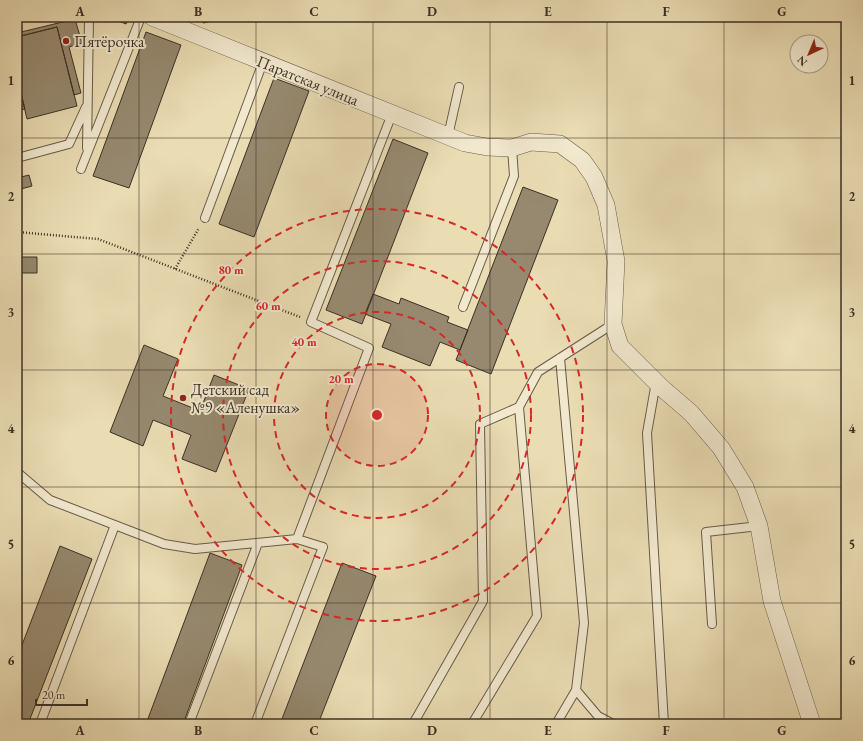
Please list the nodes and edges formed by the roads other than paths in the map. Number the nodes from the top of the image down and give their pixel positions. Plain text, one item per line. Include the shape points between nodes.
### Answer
1 (89, 17) edge
2 (141, 17) edge
3 (152, 17) edge
4 (263, 62) junction
5 (459, 87) dead end
6 (87, 104) junction
7 (392, 114) junction
8 (448, 136) junction
9 (512, 148) junction
10 (87, 154) junction
11 (17, 158) edge
12 (81, 169) dead end
13 (205, 218) road end
14 (463, 307) dead end
15 (614, 324) junction
16 (560, 358) junction
17 (656, 381) junction
18 (519, 407) junction
19 (17, 472) edge
20 (116, 525) junction
21 (759, 526) junction
22 (297, 539) junction
23 (258, 543) junction
24 (712, 624) dead end
25 (576, 690) junction
26 (40, 724) edge
27 (189, 724) edge
28 (255, 724) edge
29 (413, 724) edge
30 (472, 724) edge
31 (556, 724) edge
32 (613, 724) edge
33 (664, 724) edge
34 (810, 724) edge

1 - 6 lane
2 - 10 lane
3 - 4 street, Паратская улица
4 - 7 street, Паратская улица
4 - 13 lane
5 - 8 lane
6 - 10 lane
6 - 11 lane via 69,144
7 - 8 street, Паратская улица
7 - 22 lane via 311,322 369,348
8 - 9 street, Паратская улица via 465,143
9 - 14 lane via 514,176
9 - 15 street, Паратская улица via 531,142 560,144 582,160 594,177 606,205 616,261
10 - 12 lane
15 - 16 lane
15 - 17 street, Паратская улица via 620,346
16 - 18 lane via 538,372
16 - 25 lane via 584,623
17 - 21 street, Паратская улица via 691,413 721,448 745,487
17 - 33 lane via 647,434
18 - 29 lane via 480,424 483,601
18 - 30 lane via 537,616
19 - 20 lane via 50,500
20 - 23 lane via 164,544 195,549
20 - 26 lane
21 - 24 lane via 706,532
21 - 34 street, Паратская улица via 772,601
22 - 23 lane
22 - 28 lane via 323,547
23 - 27 lane
25 - 31 lane
25 - 32 lane via 598,716

